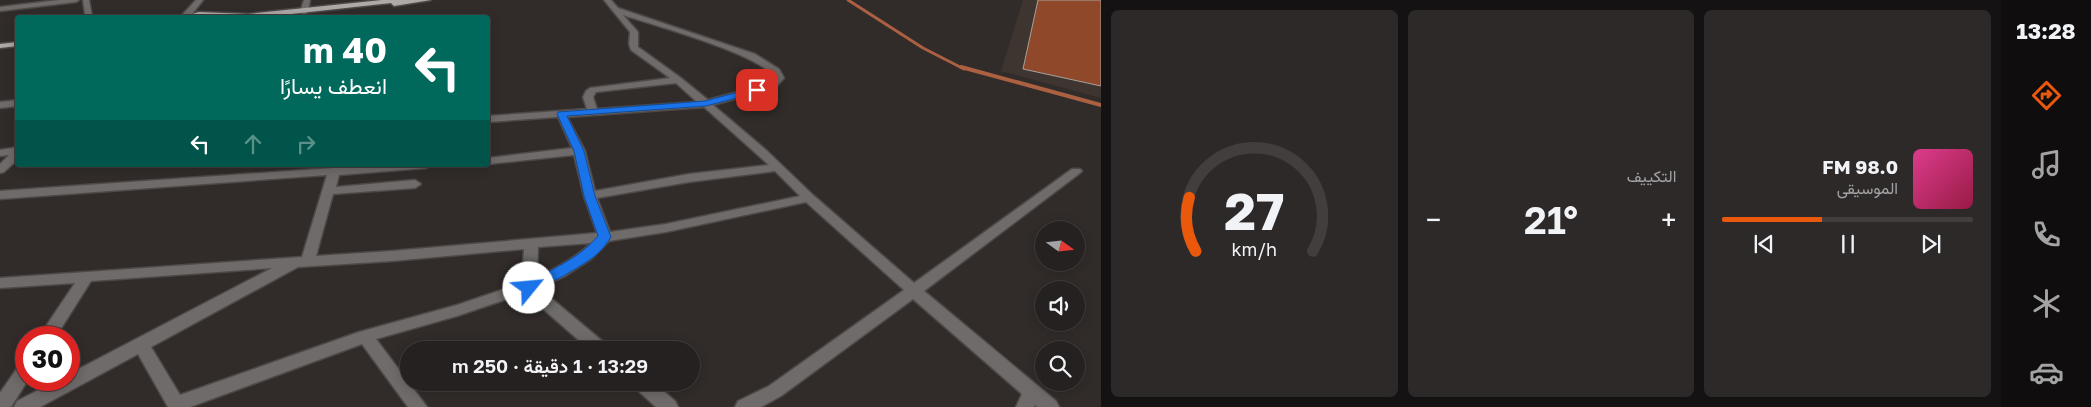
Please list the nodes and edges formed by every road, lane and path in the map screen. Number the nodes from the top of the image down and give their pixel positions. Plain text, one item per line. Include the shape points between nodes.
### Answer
1 (76, 0) edge
2 (86, 0) edge
3 (200, 0) edge
4 (306, 0) edge
5 (402, 0) edge
6 (428, 0) edge
7 (607, 0) edge
8 (365, 2) edge
9 (0, 9) edge
10 (615, 10) junction
11 (305, 11) junction
12 (89, 14) dead end
13 (186, 15) edge
14 (208, 15) edge
15 (251, 15) edge
16 (276, 15) edge
17 (15, 40) edge
18 (0, 41) edge
19 (15, 44) edge
20 (0, 46) edge
21 (678, 80) junction
22 (15, 103) edge
23 (706, 104) junction
24 (0, 105) edge
25 (593, 111) junction
26 (561, 114) junction
27 (490, 119) edge
28 (15, 151) edge
29 (579, 151) junction
30 (0, 153) edge
31 (15, 154) edge
32 (490, 161) edge
33 (400, 167) edge
34 (778, 167) junction
35 (0, 170) edge
36 (1076, 171) dead end
37 (334, 172) junction
38 (415, 184) dead end
39 (330, 191) junction
40 (0, 195) edge
41 (590, 196) junction
42 (809, 198) junction
43 (605, 237) junction
44 (531, 243) junction
45 (301, 262) junction
46 (87, 276) junction
47 (0, 283) edge
48 (529, 288) junction
49 (915, 292) junction
50 (54, 326) edge
51 (365, 336) junction
52 (591, 341) edge
53 (141, 344) junction
54 (15, 386) edge
55 (650, 391) edge
56 (1029, 399) edge
57 (177, 405) edge
58 (1, 407) edge
59 (23, 407) edge
60 (418, 407) edge
61 (669, 407) edge
62 (744, 407) edge
63 (1050, 407) edge

1 - 9 street
2 - 12 street
3 - 13 street
3 - 14 street
4 - 11 street
5 - 8 main road
6 - 11 main road
7 - 10 street
8 - 11 main road
10 - 21 street via 634,32 634,48
10 - 23 street via 752,56 776,71 779,78 773,85
11 - 15 main road
11 - 16 main road
17 - 18 main road
19 - 20 main road
21 - 23 street
21 - 25 street via 593,90 588,97
22 - 24 street
23 - 25 street
23 - 34 street
25 - 26 street
26 - 27 street
26 - 29 street
28 - 30 street
29 - 32 street
29 - 41 street
31 - 35 street
33 - 37 street
34 - 41 street via 688,178
34 - 42 street
36 - 49 street
37 - 39 street
37 - 40 street
38 - 39 street
39 - 45 street
41 - 43 street
42 - 43 street via 666,228
42 - 49 street
43 - 44 street
43 - 48 street via 592,252
44 - 45 street
44 - 48 street
45 - 46 street
45 - 53 street
46 - 47 street
46 - 50 street
48 - 51 street
48 - 52 street
49 - 56 street
49 - 62 street via 775,391
51 - 57 street
51 - 60 street
53 - 57 street
53 - 59 street
54 - 58 street
55 - 61 street
56 - 63 street

